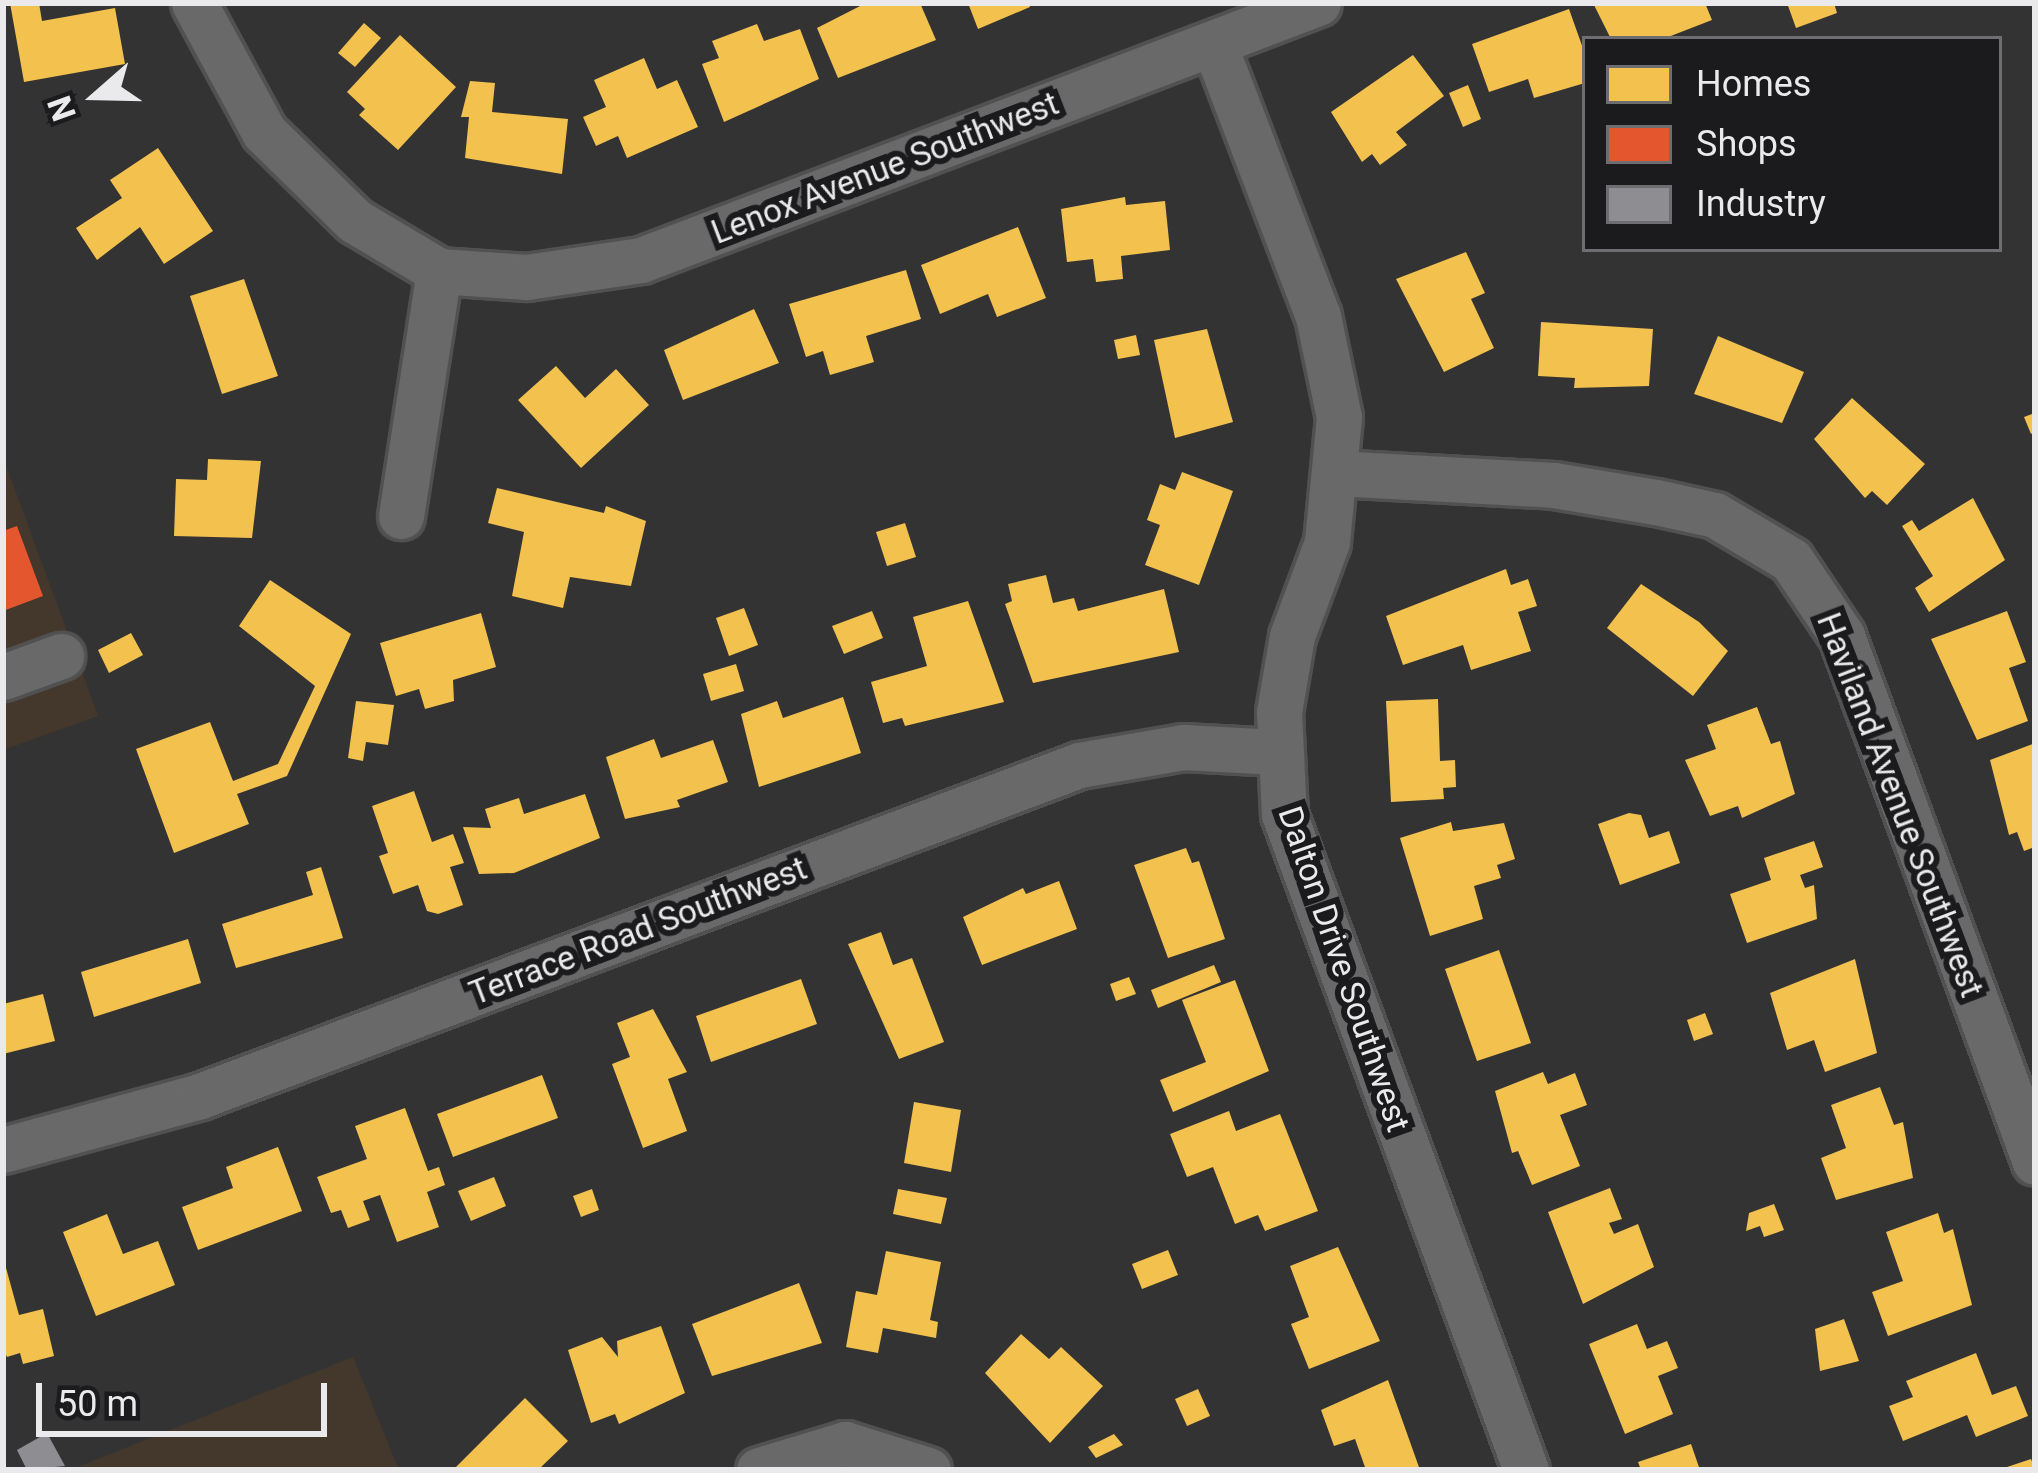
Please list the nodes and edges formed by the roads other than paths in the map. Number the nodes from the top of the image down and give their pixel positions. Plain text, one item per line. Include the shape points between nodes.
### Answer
1 (194, 3) edge
2 (1318, 3) edge
3 (1214, 44) junction
4 (439, 271) junction
5 (1335, 472) junction
6 (401, 516) dead end
7 (61, 656) dead end
8 (3, 677) edge
9 (1277, 752) junction
10 (3, 1150) edge
11 (2035, 1162) edge
12 (759, 1470) edge
13 (928, 1470) edge
14 (1526, 1470) edge

1 - 4 street, Lenox Avenue Southwest via 264,132 355,221
2 - 3 street, Lenox Avenue Southwest
3 - 4 street, Lenox Avenue Southwest via 641,260 526,277
3 - 5 street, Dalton Drive Southwest via 1318,316 1335,379
4 - 6 street
5 - 9 street, Dalton Drive Southwest via 1327,542 1292,636
5 - 11 street, Haviland Avenue Southwest via 1554,485 1656,502 1715,515 1791,560 1842,636
7 - 8 street
9 - 10 street, Terrace Road Southwest via 1183,747 1078,765 200,1096
9 - 14 street, Dalton Drive Southwest via 1297,851
12 - 13 street via 844,1444

